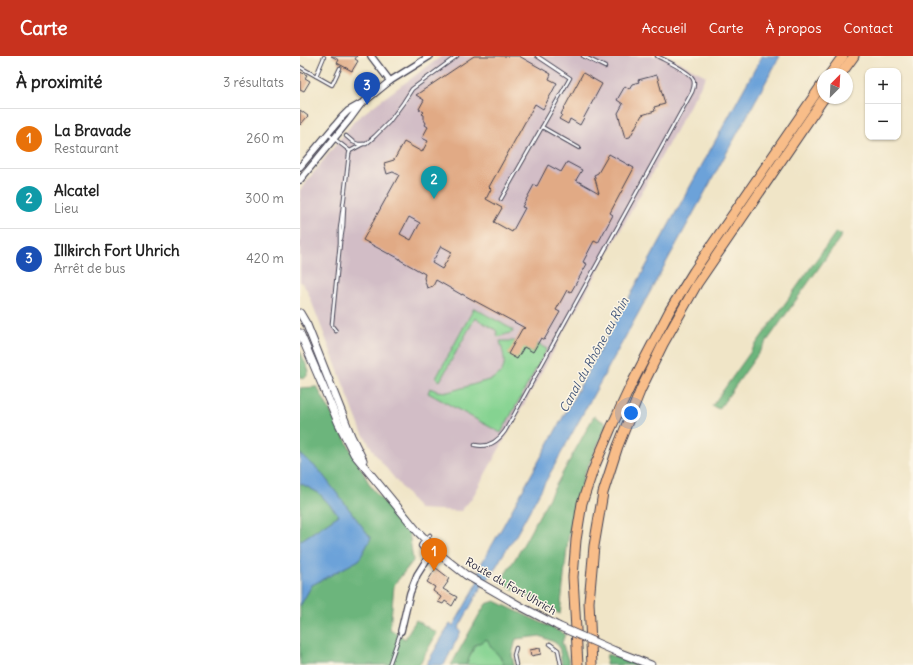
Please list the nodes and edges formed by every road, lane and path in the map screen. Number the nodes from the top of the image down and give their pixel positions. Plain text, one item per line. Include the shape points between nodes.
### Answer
1 (371, 56) edge
2 (430, 56) edge
3 (457, 56) edge
4 (537, 56) edge
5 (583, 56) edge
6 (657, 56) edge
7 (843, 56) edge
8 (854, 56) edge
9 (324, 57) edge
10 (300, 67) edge
11 (605, 67) dead end
12 (340, 68) dead end
13 (834, 68) edge
14 (845, 68) edge
15 (316, 76) junction
16 (390, 81) junction
17 (817, 92) edge
18 (361, 104) junction
19 (820, 104) edge
20 (542, 127) junction
21 (328, 134) junction
22 (346, 136) dead end
23 (334, 139) junction
24 (363, 144) junction
25 (579, 148) dead end
26 (350, 151) junction
27 (300, 167) edge
28 (300, 180) edge
29 (501, 199) dead end
30 (300, 313) edge
31 (336, 331) dead end
32 (300, 333) edge
33 (475, 445) dead end
34 (369, 473) junction
35 (428, 537) junction
36 (434, 548) junction
37 (429, 556) junction
38 (401, 631) joint
39 (550, 644) dead end
40 (516, 648) dead end
41 (389, 665) edge
42 (516, 665) edge
43 (561, 665) edge
44 (578, 665) edge
45 (592, 665) edge
46 (651, 665) edge

1 - 16 street
2 - 16 street
3 - 24 lane via 412,89 389,122
4 - 20 lane via 570,78
5 - 11 lane
6 - 33 lane via 691,76 694,83 692,92 501,437 493,443
7 - 13 main road
8 - 14 main road
9 - 15 lane
10 - 15 lane
12 - 15 lane via 332,85
16 - 18 street
17 - 44 main road via 674,303 631,385 593,470 582,503 573,576
18 - 21 street via 348,111
18 - 23 street
19 - 45 main road via 697,284 641,389 618,446 603,493 594,546 589,602
20 - 25 lane
20 - 29 lane
21 - 23 lane
21 - 27 street
22 - 24 lane via 353,142
23 - 26 lane
23 - 28 street
24 - 26 lane
26 - 31 lane via 332,323
30 - 34 street, Route du Fort Uhrich
32 - 34 street, Route du Fort Uhrich via 342,430 354,454
34 - 35 street, Route du Fort Uhrich via 402,513
35 - 36 street, Route du Fort Uhrich
35 - 37 lane via 420,546
36 - 37 street
36 - 46 street, Route du Fort Uhrich, bridge via 451,564 492,591 558,626
37 - 38 street via 410,593
38 - 41 lane
39 - 43 lane via 558,650
40 - 42 lane

